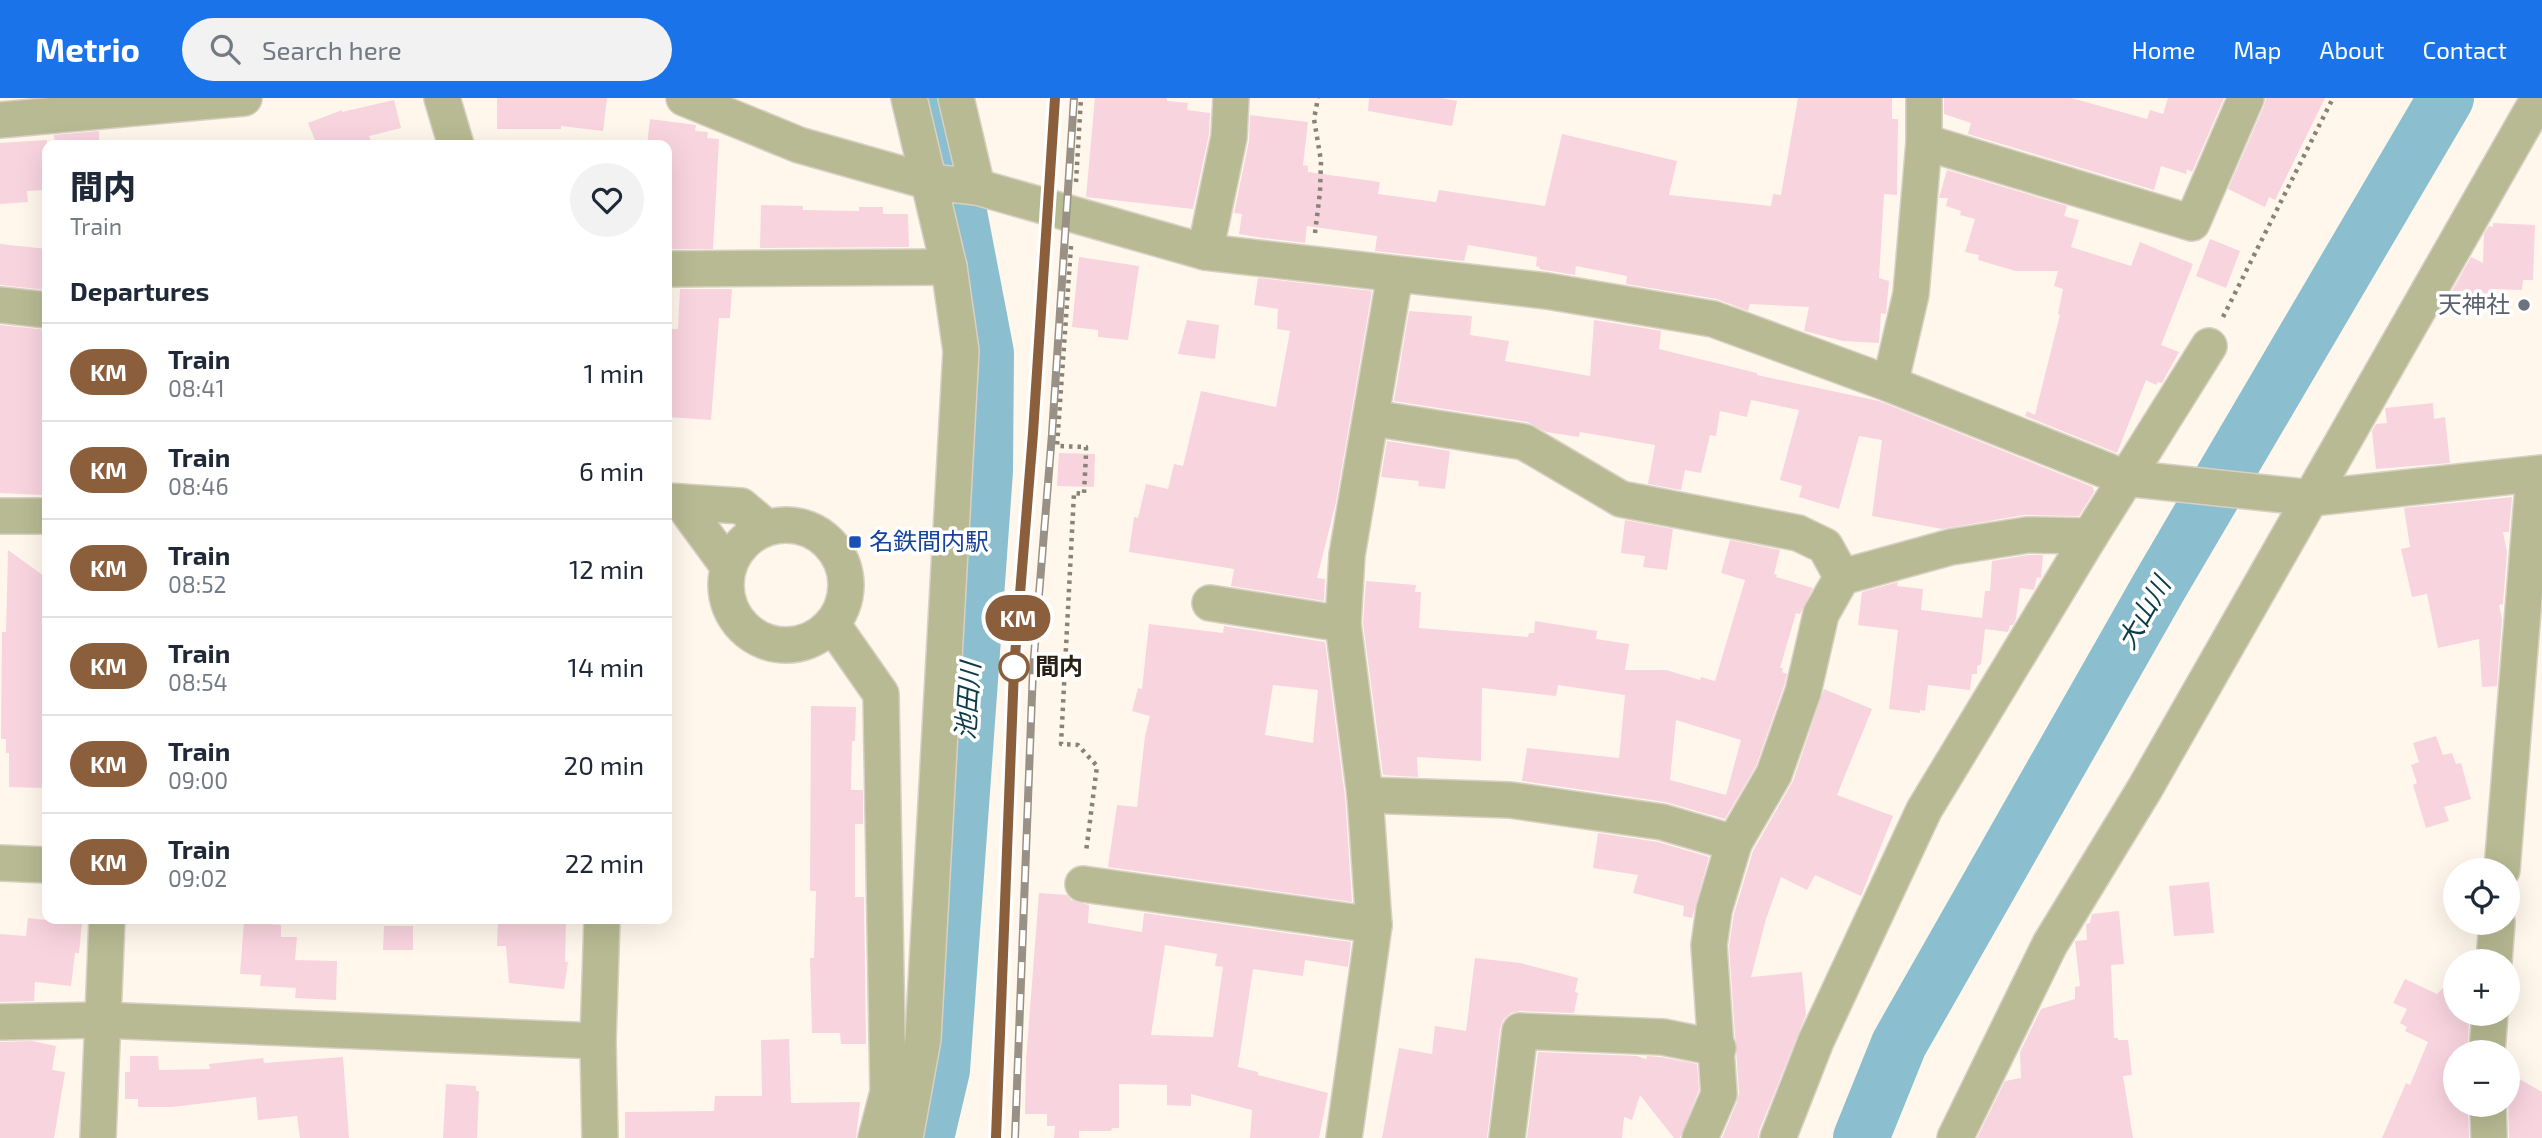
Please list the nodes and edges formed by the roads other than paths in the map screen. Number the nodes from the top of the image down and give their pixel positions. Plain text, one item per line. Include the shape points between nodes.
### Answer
1 (239, 98) edge
2 (442, 98) edge
3 (684, 98) edge
4 (909, 98) edge
5 (956, 98) edge
6 (1231, 98) edge
7 (1924, 98) edge
8 (2246, 98) edge
9 (2539, 98) edge
10 (0, 120) edge
11 (455, 140) edge
12 (1924, 142) junction
13 (932, 182) junction
14 (976, 187) junction
15 (1205, 252) junction
16 (949, 267) junction
17 (672, 269) edge
18 (1395, 275) junction
19 (0, 304) edge
20 (42, 309) edge
21 (2208, 346) road end
22 (1889, 384) junction
23 (1372, 418) junction
24 (2538, 473) edge
25 (2127, 478) junction
26 (2310, 497) junction
27 (674, 502) edge
28 (0, 516) edge
29 (42, 516) edge
30 (766, 527) junction
31 (2090, 536) junction
32 (728, 566) junction
33 (1842, 577) junction
34 (1210, 603) dead end
35 (832, 624) junction
36 (1343, 624) junction
37 (1365, 795) junction
38 (1734, 843) junction
39 (2503, 858) edge
40 (0, 863) edge
41 (42, 865) edge
42 (1083, 884) road end
43 (107, 924) edge
44 (601, 924) edge
45 (1374, 925) junction
46 (101, 1020) junction
47 (0, 1022) edge
48 (598, 1041) junction
49 (1718, 1048) junction
50 (2488, 1117) edge
51 (97, 1138) edge
52 (600, 1138) edge
53 (876, 1138) edge
54 (905, 1138) edge
55 (1344, 1138) edge
56 (1507, 1138) edge
57 (1700, 1138) edge
58 (1778, 1138) edge
59 (1955, 1138) edge
60 (2489, 1138) edge

1 - 10 street
2 - 11 street
3 - 13 street via 799,145
4 - 13 street
5 - 14 street
6 - 15 street via 1229,137
7 - 12 street
8 - 12 street via 2192,222
9 - 26 street
12 - 22 street via 1912,294
13 - 14 street
13 - 16 street
14 - 15 street
15 - 18 street
16 - 17 street
16 - 54 street via 961,351 923,1039
18 - 22 street via 1547,291 1713,319
18 - 23 street
19 - 20 street
21 - 25 street
22 - 25 street
23 - 33 street via 1524,442 1621,499 1798,533 1825,546
23 - 36 street via 1347,555
24 - 26 street
24 - 39 street
25 - 26 street
25 - 31 street
26 - 59 street via 2144,790 2050,944
27 - 30 street via 741,506
27 - 32 street
28 - 29 street
30 - 32 street via 749,536
30 - 35 street via 805,527 836,550 845,568 847,588 843,607
31 - 33 street via 2027,535 1951,547
31 - 58 street via 1924,810 1816,1041
32 - 35 street via 725,587 729,607 740,625 757,638 776,645 797,644 817,638
33 - 38 street via 1821,614 1774,774
34 - 36 street
35 - 53 street via 881,694 888,1092
36 - 37 street
37 - 38 street via 1510,800 1662,822
37 - 45 street
38 - 49 street via 1709,945
40 - 41 street
42 - 45 street
43 - 46 street
44 - 48 street
45 - 55 street
46 - 47 street
46 - 48 street
46 - 51 street
48 - 52 street
49 - 56 street via 1663,1037 1520,1031
49 - 57 street via 1719,1094
50 - 60 street

